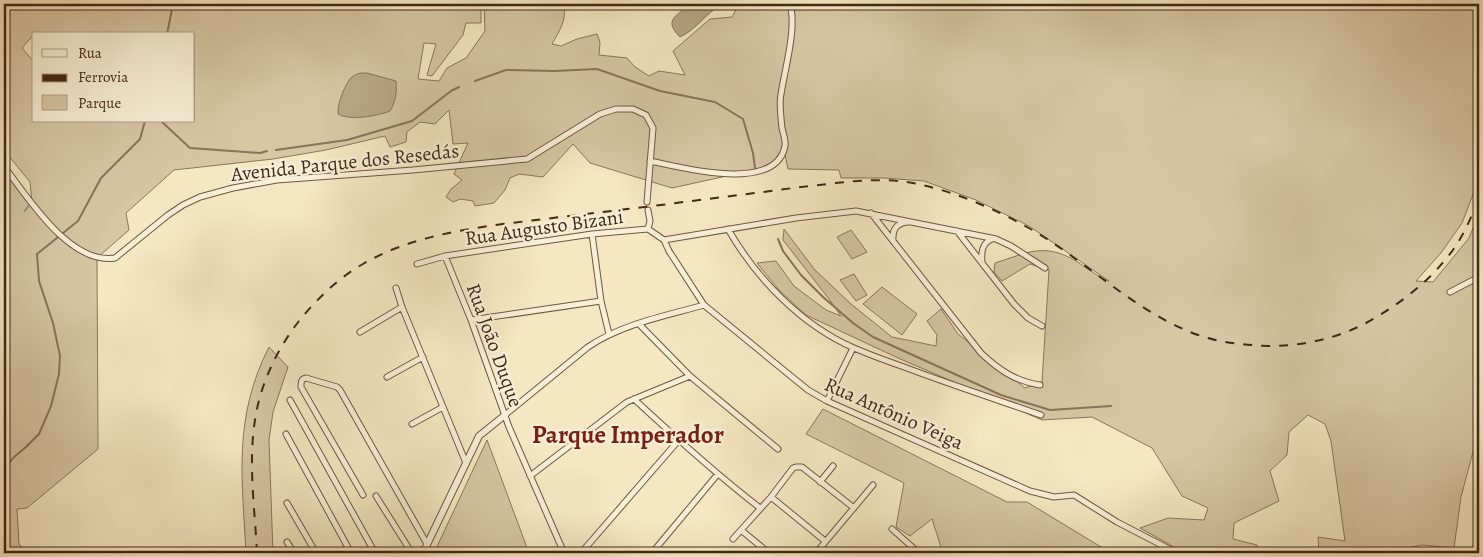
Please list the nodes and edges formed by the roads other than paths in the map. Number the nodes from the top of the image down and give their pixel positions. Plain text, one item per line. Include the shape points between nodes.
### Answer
1 (790, 4) edge
2 (650, 161) junction
3 (4, 166) edge
4 (647, 202) dead end
5 (648, 210) dead end
6 (870, 213) junction
7 (910, 221) junction
8 (648, 229) junction
9 (728, 229) junction
10 (957, 231) junction
11 (592, 234) junction
12 (992, 239) junction
13 (664, 240) junction
14 (893, 242) junction
15 (445, 256) junction
16 (982, 263) junction
17 (417, 264) dead end
18 (1045, 268) dead end
19 (1479, 277) edge
20 (396, 288) dead end
21 (1450, 292) dead end
22 (601, 301) junction
23 (704, 304) junction
24 (402, 307) junction
25 (471, 320) junction
26 (640, 324) junction
27 (1042, 326) dead end
28 (360, 332) dead end
29 (609, 334) junction
30 (853, 348) junction
31 (423, 357) junction
32 (690, 376) junction
33 (387, 377) dead end
34 (1040, 385) dead end
35 (634, 399) junction
36 (290, 400) dead end
37 (827, 401) junction
38 (443, 407) junction
39 (505, 415) junction
40 (1041, 415) dead end
41 (412, 424) dead end
42 (286, 434) dead end
43 (678, 441) junction
44 (778, 449) dead end
45 (466, 463) junction
46 (833, 466) dead end
47 (717, 475) junction
48 (530, 476) junction
49 (820, 482) junction
50 (873, 485) dead end
51 (363, 495) dead end
52 (376, 496) dead end
53 (771, 497) junction
54 (287, 503) dead end
55 (760, 508) junction
56 (854, 508) junction
57 (892, 529) dead end
58 (741, 530) junction
59 (733, 539) dead end
60 (825, 541) junction
61 (287, 542) dead end
62 (427, 544) junction
63 (294, 553) edge
64 (316, 553) edge
65 (351, 553) edge
66 (375, 553) edge
67 (408, 553) edge
68 (423, 553) edge
69 (564, 553) edge
70 (581, 553) edge
71 (652, 553) edge
72 (769, 553) edge
73 (816, 553) edge
74 (919, 553) edge
75 (1177, 553) edge

1 - 2 street via 793,14 780,96 785,146 779,159 762,170 742,175 712,173
2 - 3 street, Avenida Parque dos Resedás via 653,128 646,115 633,109 616,108 600,114 527,159 284,180 200,197 183,205 115,258 97,258 76,248 42,217
2 - 4 street, Avenida Parque dos Resedás
5 - 8 street
6 - 7 street
6 - 9 street via 851,211
6 - 14 street
7 - 10 street
7 - 14 street via 893,230
8 - 11 street, Rua Augusto Bizani
8 - 13 street, Rua Antônio Veiga
9 - 13 street
9 - 30 street via 739,249 777,293 803,316
10 - 12 street
10 - 16 street
11 - 15 street, Rua Augusto Bizani
11 - 22 street
12 - 16 street via 982,248
12 - 18 street via 1011,246
13 - 23 street, Rua Antônio Veiga
14 - 34 street via 987,359 1014,378
15 - 17 street, Rua Augusto Bizani
15 - 25 street, Rua João Duque
16 - 27 street via 1014,304
19 - 21 street
20 - 24 street
22 - 25 street
22 - 29 street
23 - 26 street
23 - 37 street, Rua Antônio Veiga via 808,390
24 - 28 street
24 - 31 street
25 - 39 street, Rua João Duque
26 - 29 street
26 - 32 street
29 - 39 street via 588,347
30 - 37 street
30 - 40 street
31 - 33 street
31 - 38 street
32 - 35 street
32 - 44 street
35 - 43 street
35 - 48 street
36 - 66 street
37 - 75 street, Rua Antônio Veiga via 1030,491 1054,497 1074,495
38 - 41 street
38 - 45 street
39 - 45 street via 479,436
39 - 48 street, Rua João Duque
42 - 65 street
43 - 47 street
43 - 70 street
45 - 62 street
46 - 49 street
47 - 55 street
47 - 71 street
48 - 69 street, Rua João Duque
49 - 53 street via 802,467 796,467
49 - 56 street
50 - 56 street
51 - 62 street via 301,387 303,379 340,390
52 - 67 street via 408,547
53 - 55 street
53 - 60 street
54 - 64 street
55 - 58 street
56 - 60 street
57 - 74 street
58 - 59 street
58 - 72 street
60 - 73 street
61 - 63 street
62 - 68 street

